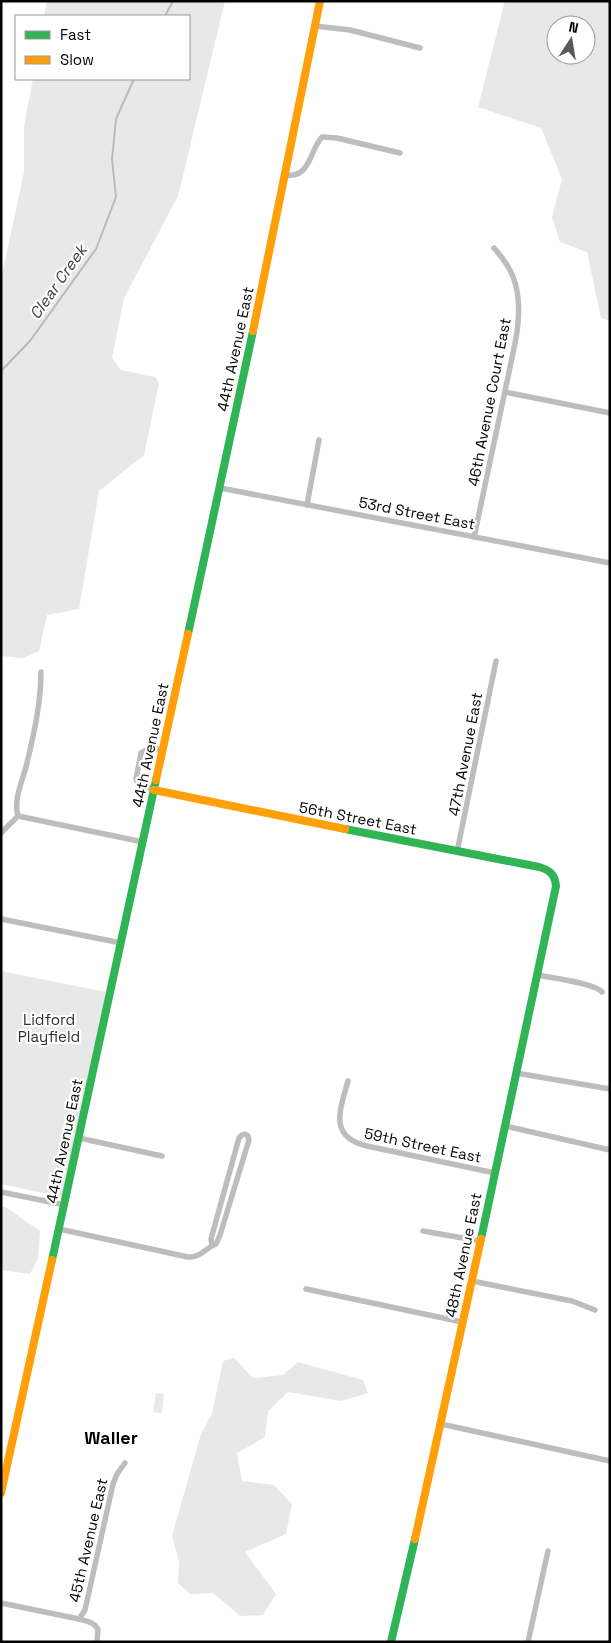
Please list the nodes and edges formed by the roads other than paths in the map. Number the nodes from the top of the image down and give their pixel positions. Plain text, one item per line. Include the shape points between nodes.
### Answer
1 (320, 1) edge
2 (315, 26) junction
3 (420, 48) dead end
4 (400, 153) dead end
5 (284, 175) junction
6 (494, 248) dead end
7 (505, 392) junction
8 (610, 412) edge
9 (319, 440) dead end
10 (220, 488) junction
11 (307, 505) junction
12 (474, 537) junction
13 (610, 563) edge
14 (496, 661) dead end
15 (41, 672) dead end
16 (163, 750) junction
17 (154, 790) junction
18 (18, 816) junction
19 (1, 833) edge
20 (143, 842) junction
21 (458, 852) junction
22 (554, 875) joint
23 (1, 919) edge
24 (121, 943) junction
25 (538, 975) junction
26 (602, 992) dead end
27 (516, 1074) junction
28 (348, 1081) dead end
29 (610, 1089) edge
30 (505, 1126) junction
31 (79, 1138) junction
32 (610, 1150) edge
33 (162, 1156) dead end
34 (495, 1173) junction
35 (1, 1192) edge
36 (65, 1205) junction
37 (59, 1230) junction
38 (423, 1231) dead end
39 (480, 1241) junction
40 (212, 1245) junction
41 (472, 1281) junction
42 (306, 1289) dead end
43 (596, 1310) dead end
44 (462, 1322) junction
45 (441, 1424) junction
46 (610, 1460) edge
47 (125, 1463) dead end
48 (1, 1494) edge
49 (548, 1551) dead end
50 (1, 1603) edge
51 (79, 1619) junction
52 (97, 1642) edge
53 (390, 1642) edge
54 (528, 1642) edge

1 - 2 street, 44th Avenue East
2 - 3 street via 350,30
2 - 5 street, 44th Avenue East
4 - 5 street via 322,137 301,172
5 - 10 street, 44th Avenue East
6 - 7 street, 46th Avenue Court East via 510,269 518,297 518,326
7 - 8 street
7 - 12 street, 46th Avenue Court East
9 - 11 street
10 - 11 street, 53rd Street East
10 - 16 street, 44th Avenue East
11 - 12 street, 53rd Street East
12 - 13 street, 53rd Street East
14 - 21 street, 47th Avenue East
15 - 18 street via 36,727 18,796
16 - 17 street, 44th Avenue East
16 - 17 street via 150,748 141,753 137,782
17 - 20 street, 44th Avenue East
17 - 21 street, 56th Street East
18 - 19 street
18 - 20 street
20 - 24 street, 44th Avenue East
21 - 22 street, 56th Street East via 548,869
22 - 25 street, 48th Avenue East via 556,886
23 - 24 street
24 - 31 street, 44th Avenue East
25 - 26 street via 599,988
25 - 27 street, 48th Avenue East
27 - 29 street
27 - 30 street, 48th Avenue East
28 - 34 street, 59th Street East via 339,1116 341,1127 351,1141
30 - 32 street
30 - 34 street, 48th Avenue East
31 - 33 street
31 - 36 street, 44th Avenue East
34 - 39 street, 48th Avenue East
35 - 36 street
36 - 37 street, 44th Avenue East
37 - 40 street via 194,1258
37 - 48 street, 44th Avenue East
38 - 39 street
39 - 41 street, 48th Avenue East
40 - 40 street via 216,1244 223,1228 249,1140 245,1134 239,1138
41 - 43 street via 572,1301
41 - 44 street, 48th Avenue East
42 - 44 street
44 - 45 street, 48th Avenue East
45 - 46 street
45 - 53 street, 48th Avenue East
47 - 51 street, 45th Avenue East via 113,1484 85,1610
49 - 54 street
50 - 51 street
51 - 52 street, 45th Avenue East via 96,1627

